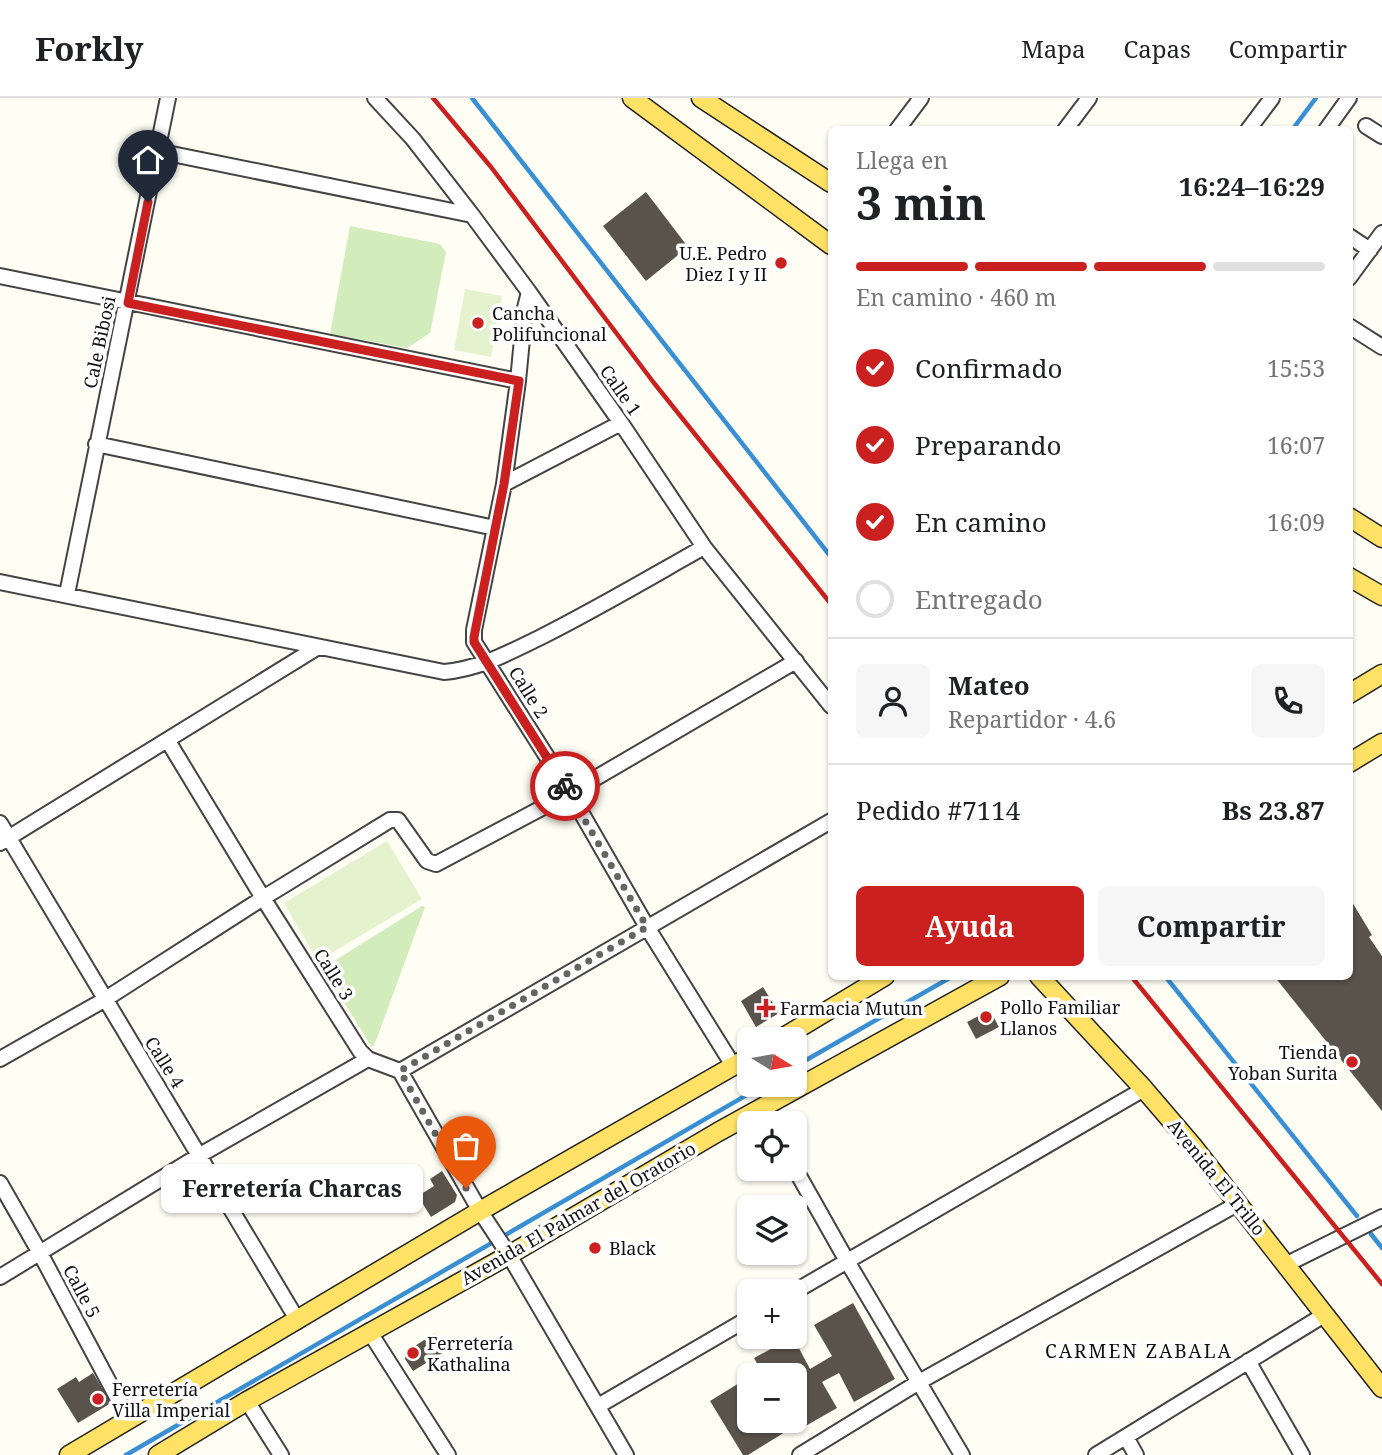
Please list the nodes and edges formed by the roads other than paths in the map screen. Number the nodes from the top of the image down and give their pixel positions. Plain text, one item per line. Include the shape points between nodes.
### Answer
1 (168, 98) edge
2 (375, 98) edge
3 (632, 98) edge
4 (701, 98) edge
5 (920, 98) edge
6 (1089, 98) edge
7 (1272, 98) edge
8 (1349, 98) edge
9 (900, 126) edge
10 (1068, 126) edge
11 (1251, 126) edge
12 (1329, 126) edge
13 (1366, 126) dead end
14 (1382, 136) edge
15 (157, 151) junction
16 (828, 181) edge
17 (472, 215) junction
18 (1382, 233) edge
19 (1353, 239) edge
20 (828, 242) edge
21 (1370, 250) junction
22 (1353, 273) edge
23 (0, 276) edge
24 (529, 292) junction
25 (128, 303) junction
26 (1353, 329) edge
27 (1382, 347) edge
28 (519, 381) junction
29 (621, 423) junction
30 (96, 444) junction
31 (504, 484) junction
32 (1353, 520) edge
33 (495, 528) junction
34 (1382, 538) edge
35 (704, 547) junction
36 (1353, 579) edge
37 (0, 582) edge
38 (66, 594) junction
39 (1382, 596) edge
40 (318, 647) junction
41 (796, 660) junction
42 (488, 663) junction
43 (1382, 674) edge
44 (1353, 692) edge
45 (828, 702) edge
46 (168, 741) junction
47 (1382, 743) edge
48 (1353, 761) edge
49 (570, 793) junction
50 (0, 823) edge
51 (828, 823) edge
52 (4, 840) edge
53 (263, 898) junction
54 (647, 927) junction
55 (878, 980) edge
56 (993, 980) edge
57 (1043, 980) edge
58 (104, 1000) junction
59 (801, 1027) edge
60 (737, 1056) edge
61 (0, 1059) edge
62 (368, 1059) junction
63 (737, 1064) edge
64 (400, 1071) junction
65 (1144, 1089) junction
66 (774, 1111) edge
67 (737, 1126) edge
68 (200, 1155) junction
69 (802, 1181) edge
70 (0, 1183) edge
71 (1239, 1203) junction
72 (1382, 1217) edge
73 (485, 1218) junction
74 (505, 1250) junction
75 (40, 1253) junction
76 (847, 1261) junction
77 (1287, 1264) junction
78 (0, 1277) edge
79 (807, 1284) edge
80 (1324, 1315) junction
81 (298, 1321) junction
82 (737, 1325) edge
83 (369, 1331) junction
84 (1248, 1361) junction
85 (919, 1382) junction
86 (1382, 1388) edge
87 (247, 1401) junction
88 (598, 1406) junction
89 (128, 1418) junction
90 (1126, 1437) junction
91 (69, 1455) edge
92 (158, 1455) edge
93 (281, 1455) edge
94 (448, 1455) edge
95 (626, 1455) edge
96 (800, 1455) edge
97 (962, 1455) edge
98 (1096, 1455) edge
99 (1136, 1455) edge
100 (1302, 1455) edge

1 - 15 street, Cale Bibosi
2 - 17 street, Calle 1
3 - 20 main road
4 - 16 main road
5 - 9 street
6 - 10 street
7 - 11 street
8 - 12 street
13 - 14 street
15 - 17 street
15 - 25 street, Cale Bibosi
17 - 24 street, Calle 1
18 - 21 street
19 - 21 street
21 - 22 street
23 - 25 street
24 - 28 street, Calle 2
24 - 29 street, Calle 1
25 - 28 street
25 - 30 street, Cale Bibosi
26 - 27 street
28 - 31 street, Calle 2
29 - 31 street
29 - 35 street, Calle 1
30 - 33 street
30 - 38 street, Cale Bibosi
31 - 33 street, Calle 2
32 - 34 main road
33 - 42 street, Calle 2 via 474,637
35 - 41 street, Calle 1
35 - 42 street
36 - 39 main road
37 - 38 street
38 - 40 street
40 - 42 street via 444,672
40 - 46 street
41 - 45 street, Calle 1
41 - 49 street
42 - 49 street, Calle 2
43 - 44 main road
46 - 52 street
46 - 53 street, Calle 3
47 - 48 main road
49 - 53 street via 436,864 427,861 398,820 390,820
49 - 54 street, Calle 2
50 - 52 street, Calle 4
51 - 54 street
52 - 58 street, Calle 4
53 - 58 street
53 - 62 street, Calle 3
54 - 60 street, Calle 2
54 - 64 street
55 - 59 main road
56 - 66 main road, Avenida El Palmar del Oratorio
57 - 65 main road, Avenida El Trillo
58 - 61 street
58 - 68 street, Calle 4
62 - 64 street
62 - 68 street
63 - 73 main road
64 - 73 street
65 - 71 main road, Avenida El Trillo
65 - 76 street
67 - 74 main road, Avenida El Palmar del Oratorio
68 - 75 street
68 - 81 street, Calle 4
69 - 76 street
70 - 75 street, Calle 5
71 - 77 main road, Avenida El Trillo
71 - 85 street
72 - 77 street
73 - 74 street
73 - 81 main road
74 - 83 main road, Avenida El Palmar del Oratorio
74 - 88 street
75 - 78 street
75 - 89 street, Calle 5
76 - 79 street
76 - 85 street
77 - 80 main road, Avenida El Trillo
80 - 84 street
80 - 86 main road, Avenida El Trillo
81 - 89 main road
82 - 88 street
83 - 87 main road, Avenida El Palmar del Oratorio
83 - 94 street
84 - 90 street
84 - 100 street
85 - 96 street
85 - 97 street
87 - 92 main road, Avenida El Palmar del Oratorio
87 - 93 street
88 - 95 street
89 - 91 main road
90 - 98 street
90 - 99 street

